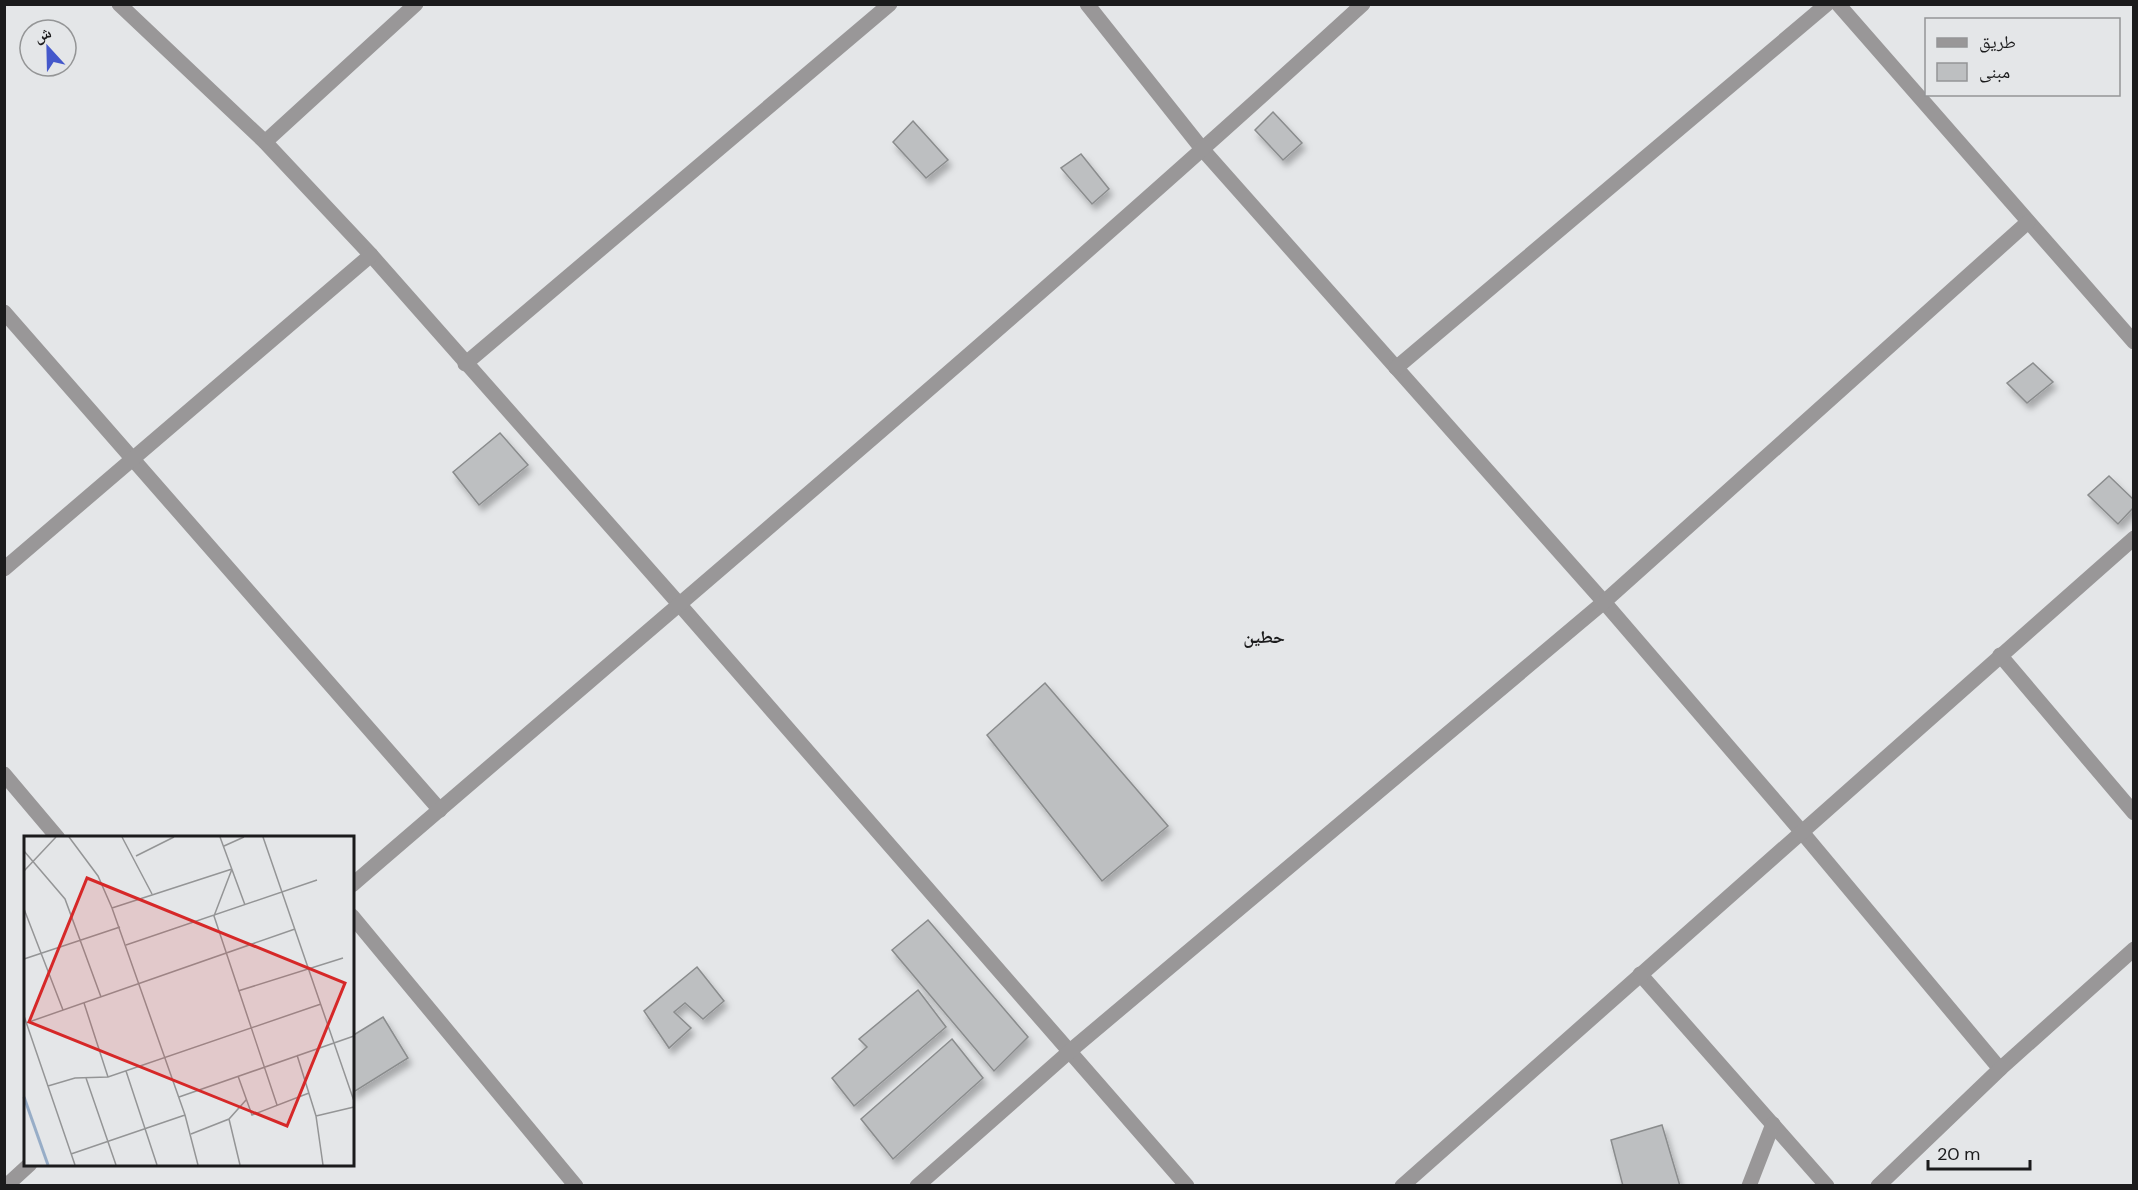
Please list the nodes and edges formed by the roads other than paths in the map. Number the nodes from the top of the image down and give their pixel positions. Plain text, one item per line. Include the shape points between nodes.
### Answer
1 (119, 4) edge
2 (416, 4) edge
3 (890, 4) edge
4 (1087, 4) edge
5 (1364, 4) edge
6 (1827, 4) edge
7 (1838, 4) edge
8 (265, 142) junction
9 (1203, 150) junction
10 (2028, 222) junction
11 (371, 255) junction
12 (4, 312) edge
13 (2133, 342) edge
14 (465, 364) junction
15 (1396, 368) junction
16 (132, 460) junction
17 (2133, 538) edge
18 (4, 569) edge
19 (1604, 602) junction
20 (680, 605) junction
21 (2000, 655) junction
22 (4, 774) edge
23 (440, 810) junction
24 (2133, 813) edge
25 (1801, 831) junction
26 (57, 836) edge
27 (354, 883) edge
28 (354, 918) edge
29 (2133, 949) edge
30 (1640, 975) junction
31 (1070, 1051) junction
32 (2000, 1069) junction
33 (1773, 1124) junction
34 (28, 1166) edge
35 (6, 1185) edge
36 (576, 1185) edge
37 (917, 1185) edge
38 (1187, 1185) edge
39 (1402, 1185) edge
40 (1749, 1185) edge
41 (1827, 1185) edge
42 (1878, 1185) edge

1 - 8 street
2 - 8 street
3 - 14 street
4 - 9 street
5 - 9 street
6 - 15 street
7 - 10 street
8 - 11 street
9 - 15 street
9 - 20 street
10 - 13 street
10 - 19 street
11 - 14 street
11 - 16 street
12 - 16 street
14 - 20 street
15 - 19 street
16 - 18 street
16 - 23 street
17 - 21 street
19 - 25 street
19 - 31 street
20 - 23 street
20 - 31 street
21 - 24 street
21 - 25 street
22 - 26 street
23 - 27 street
25 - 30 street
25 - 32 street
28 - 36 street
29 - 32 street
30 - 33 street
30 - 39 street
31 - 37 street
31 - 38 street
32 - 42 street
33 - 40 street
33 - 41 street
34 - 35 street

